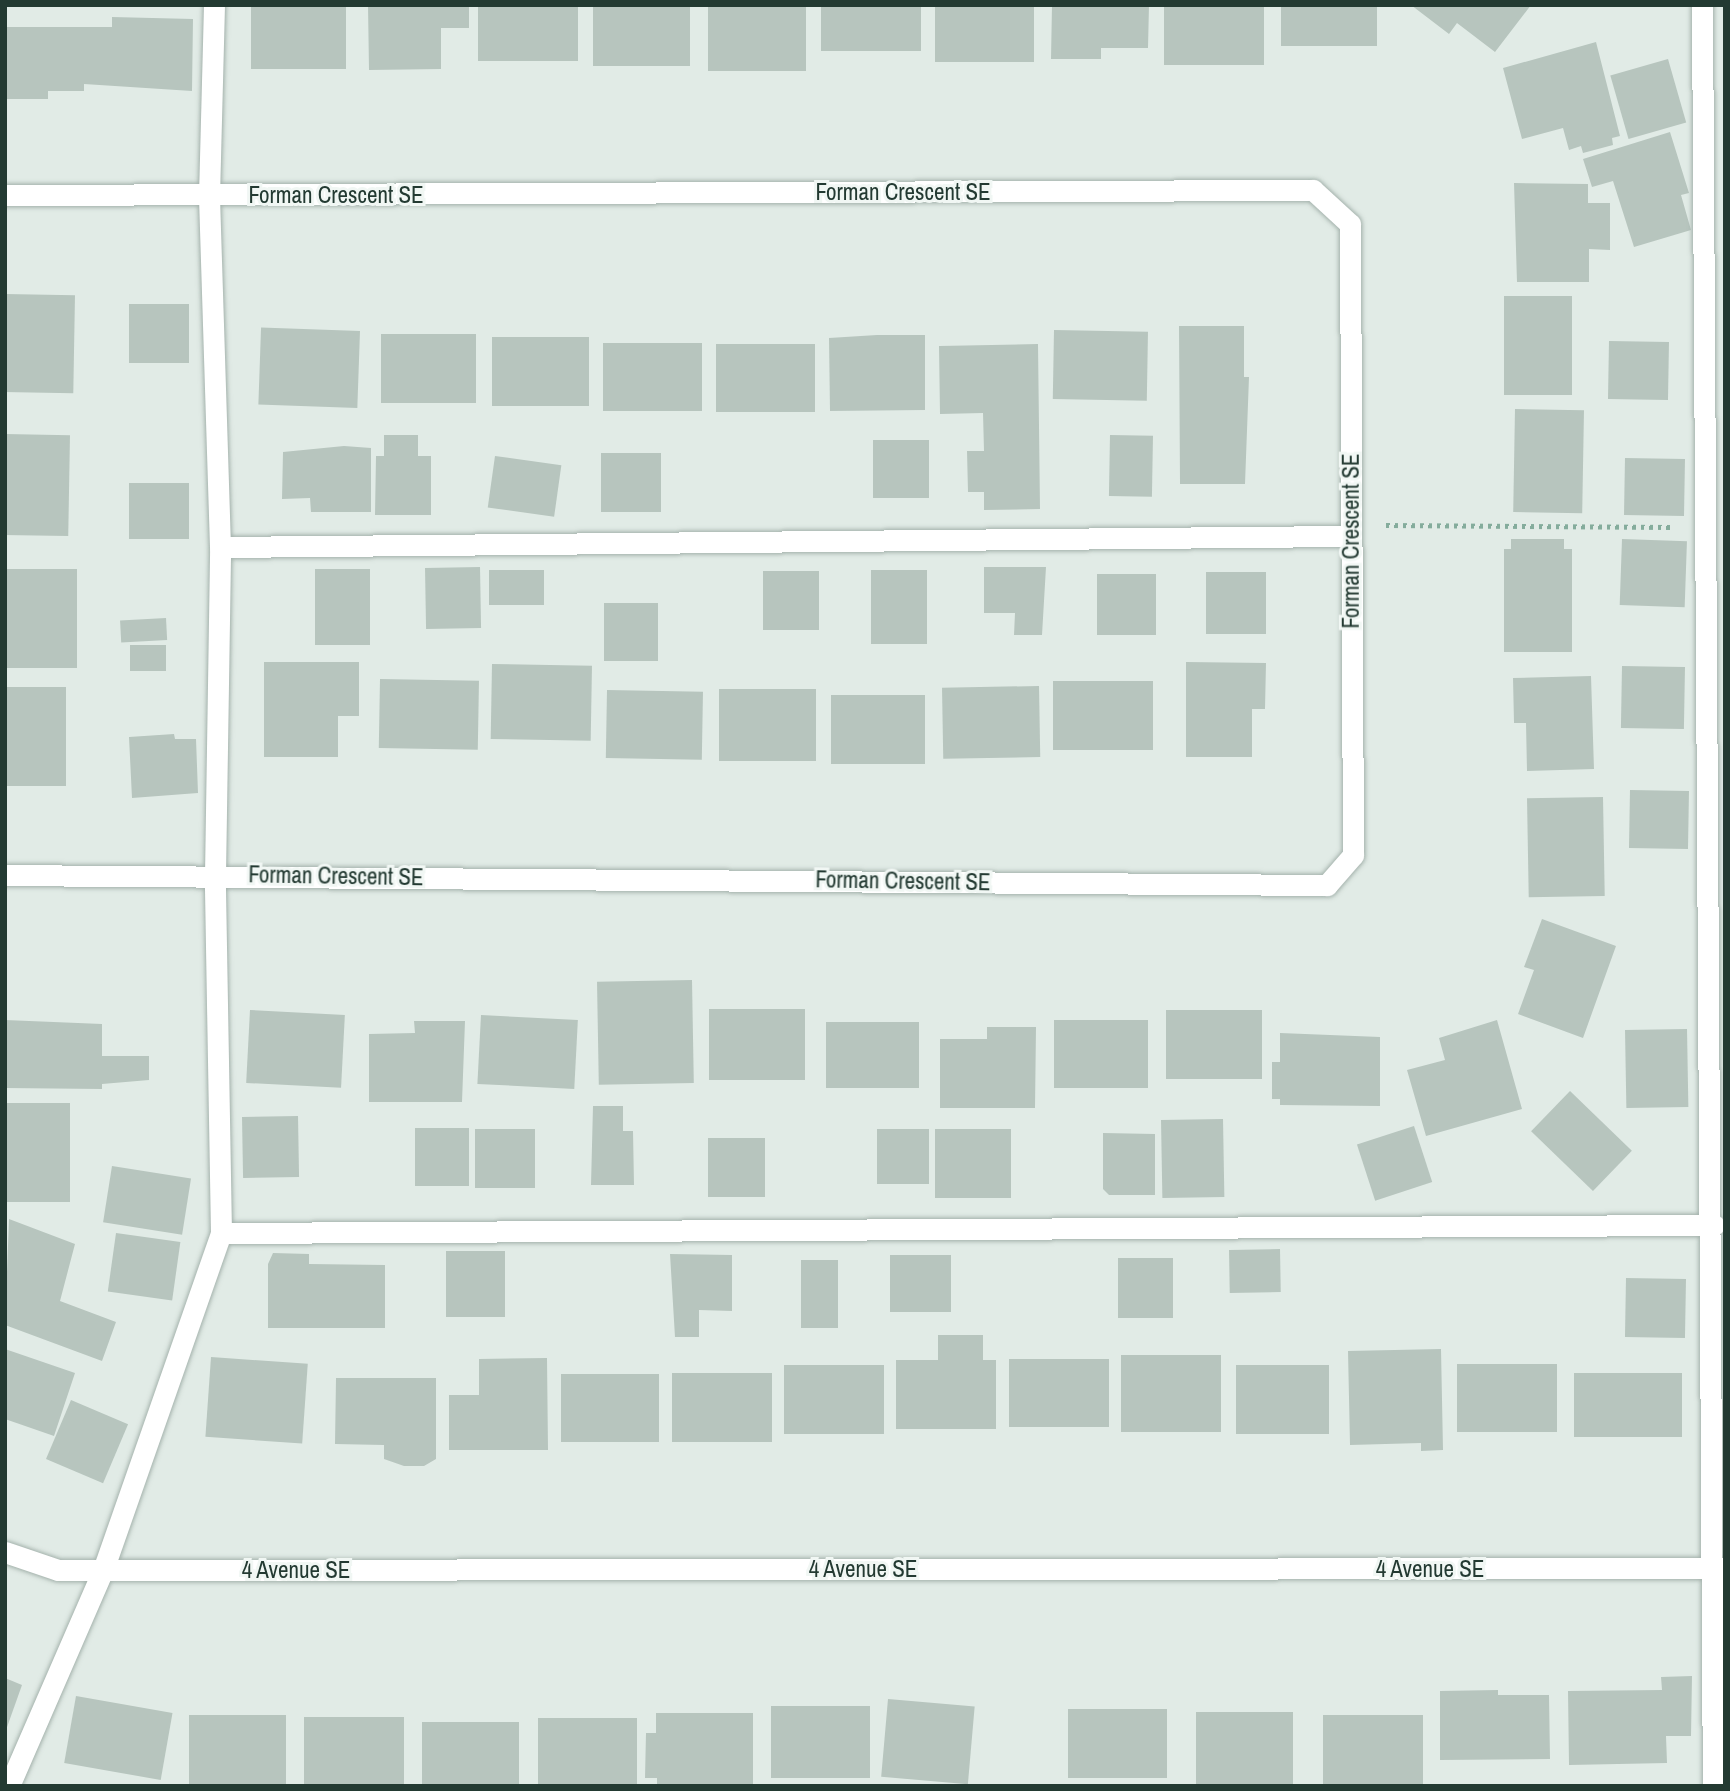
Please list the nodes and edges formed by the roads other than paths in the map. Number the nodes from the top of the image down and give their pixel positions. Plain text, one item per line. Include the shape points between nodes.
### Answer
1 (214, 5) edge
2 (1702, 5) edge
3 (5, 195) edge
4 (209, 196) junction
5 (1351, 536) junction
6 (220, 547) junction
7 (5, 875) edge
8 (215, 875) junction
9 (1714, 1225) junction
10 (222, 1233) junction
11 (5, 1552) edge
12 (1719, 1569) edge
13 (103, 1570) junction
14 (9, 1786) edge
15 (1713, 1786) edge

1 - 4 street
2 - 9 street
3 - 4 street, Forman Crescent SE
4 - 5 street, Forman Crescent SE via 1313,190 1350,224
4 - 6 street
5 - 6 street
5 - 8 street, Forman Crescent SE via 1353,855 1326,885
6 - 8 street
7 - 8 street, Forman Crescent SE
8 - 10 street
9 - 10 street
9 - 12 street
10 - 13 street
11 - 13 street, 4 Avenue SE via 58,1570
12 - 13 street, 4 Avenue SE
12 - 15 street
13 - 14 street

